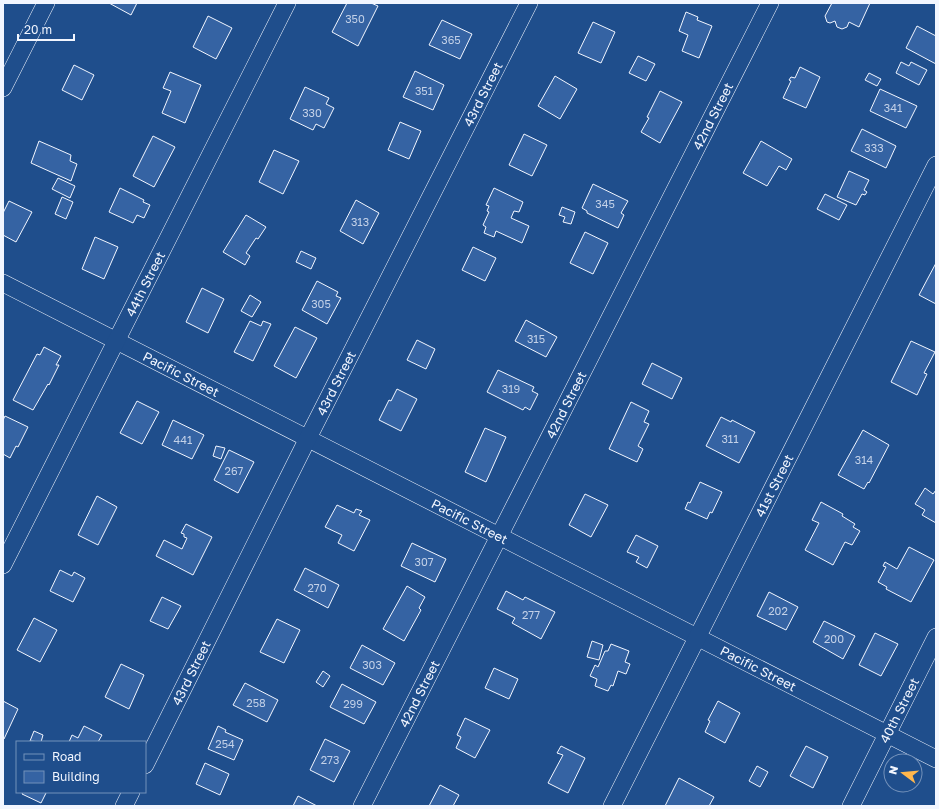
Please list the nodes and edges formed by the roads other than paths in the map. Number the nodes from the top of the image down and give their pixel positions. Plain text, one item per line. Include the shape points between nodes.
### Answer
1 (46, 3) edge
2 (287, 3) edge
3 (529, 3) edge
4 (770, 3) edge
5 (3, 88) edge
6 (936, 165) edge
7 (3, 283) edge
8 (116, 340) junction
9 (308, 438) junction
10 (500, 536) junction
11 (3, 565) edge
12 (698, 636) junction
13 (936, 637) edge
14 (887, 734) junction
15 (936, 759) edge
16 (146, 763) edge
17 (130, 793) edge
18 (124, 806) edge
19 (362, 806) edge
20 (612, 806) edge
21 (851, 806) edge

1 - 5 street
2 - 8 street, 44th Street
3 - 9 street, 43rd Street
4 - 10 street, 42nd Street
6 - 12 street, 41st Street
7 - 8 street, Pacific Street
8 - 9 street, Pacific Street
8 - 11 street, 44th Street
9 - 10 street, Pacific Street
9 - 16 street, 43rd Street
10 - 12 street, Pacific Street
10 - 19 street, 42nd Street
12 - 14 street, Pacific Street
12 - 20 street, 41st Street
13 - 14 street, 40th Street
14 - 15 street, Pacific Street
14 - 21 street, 40th Street
17 - 18 street

